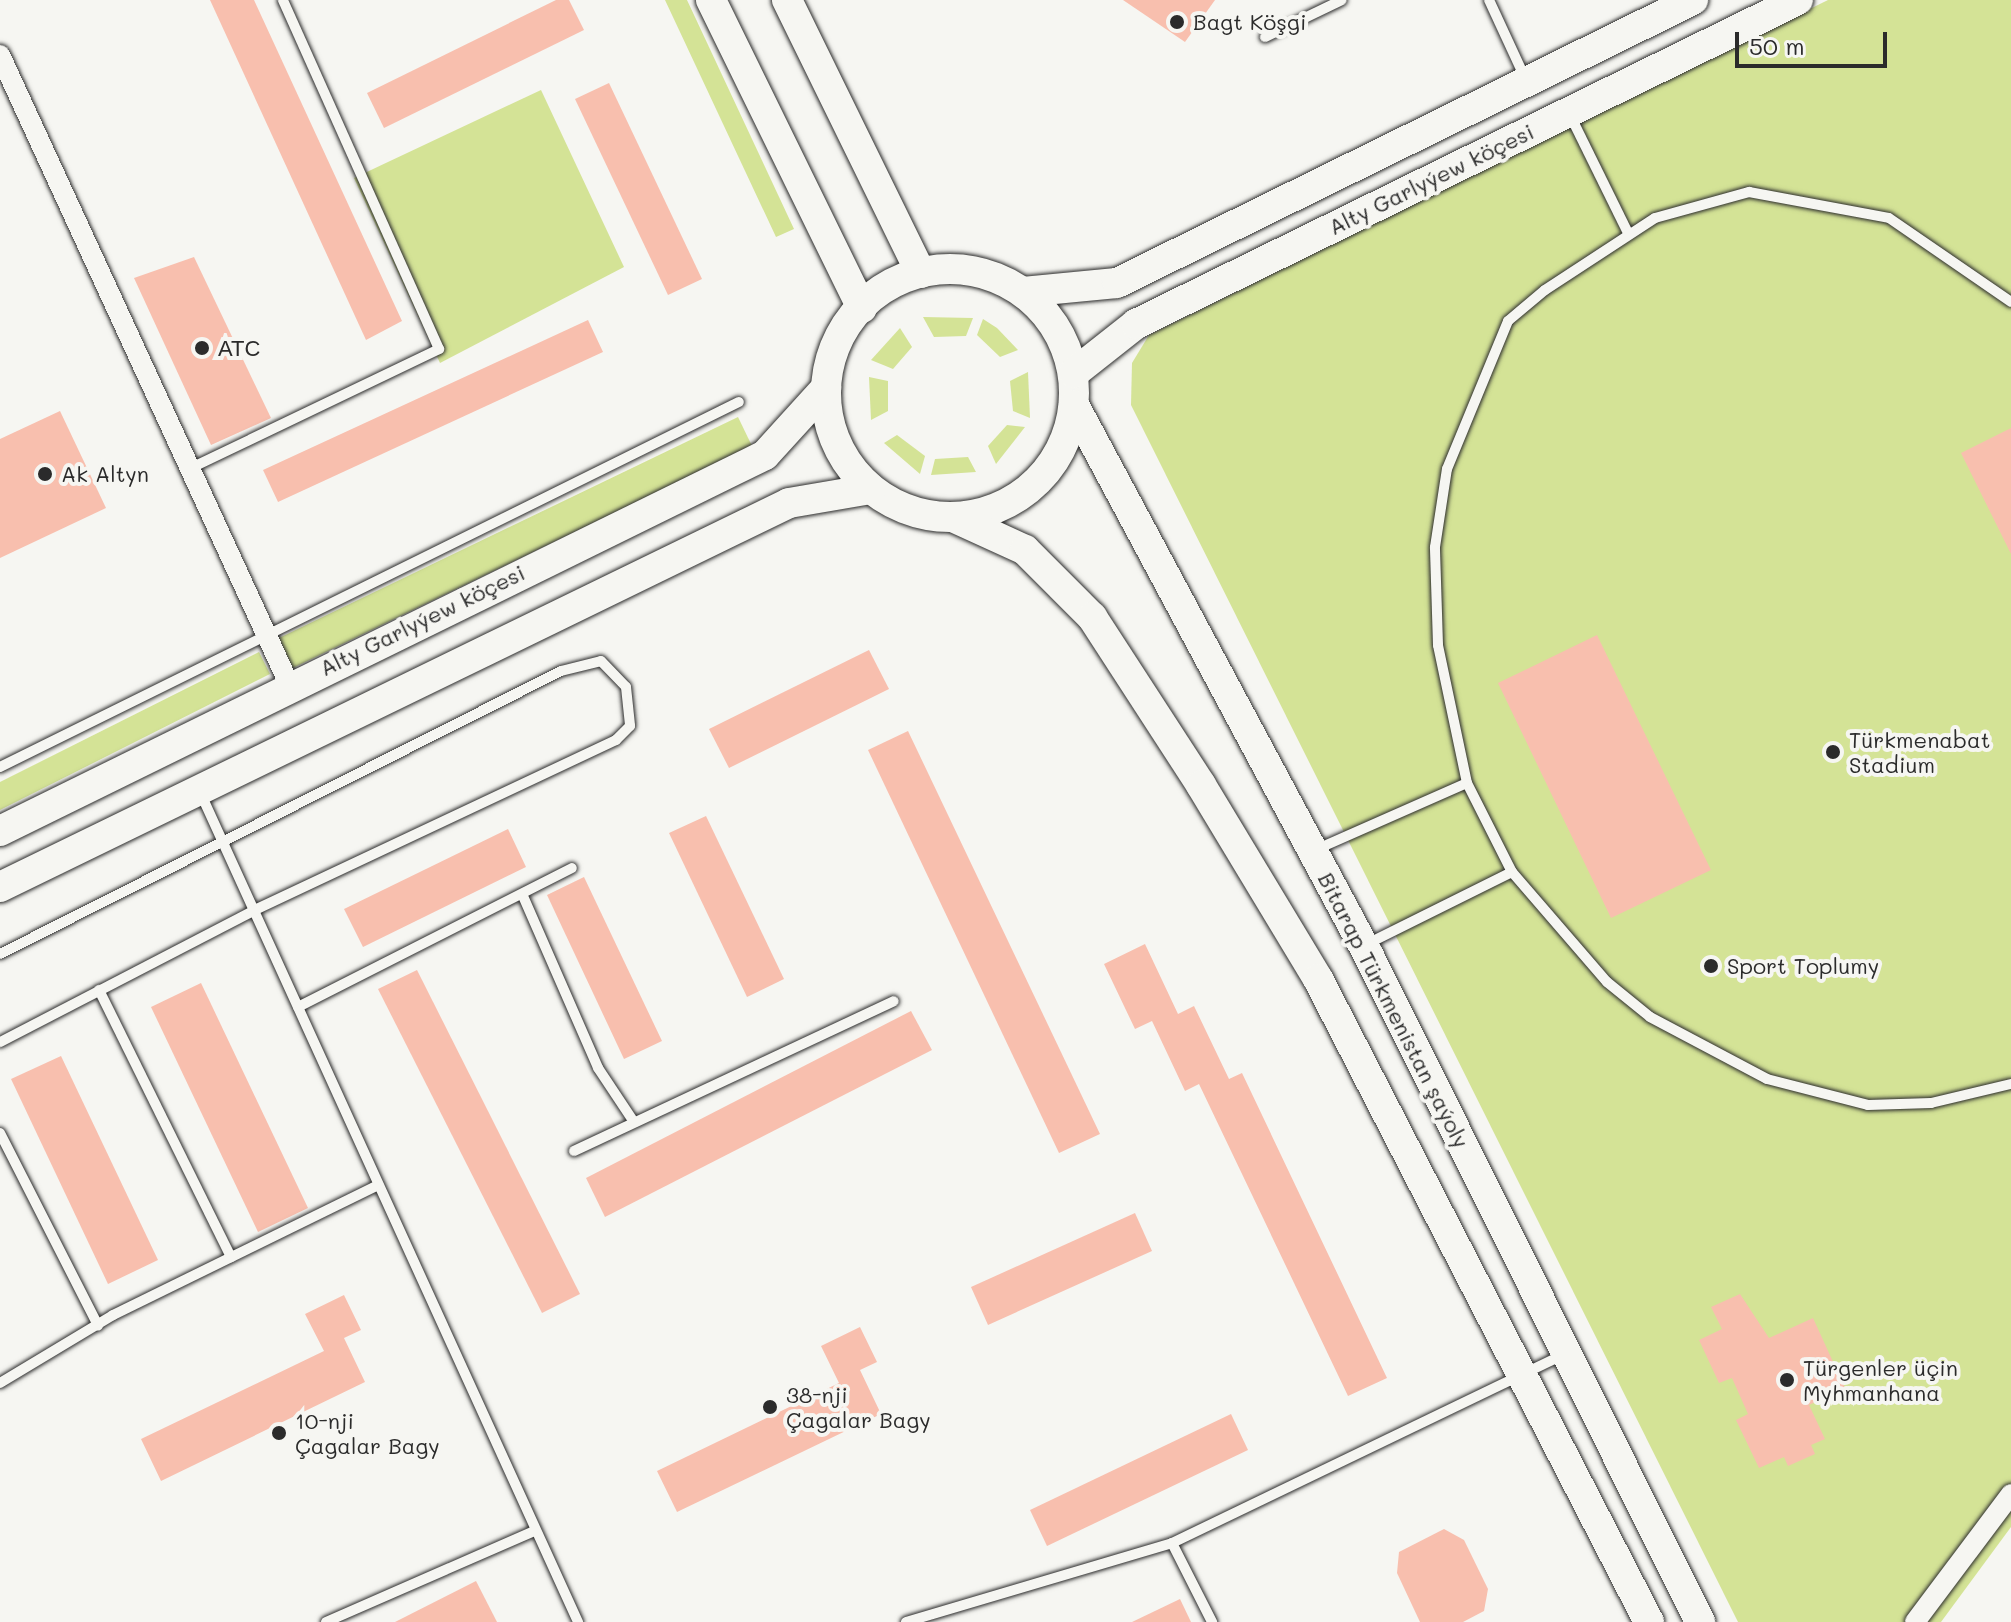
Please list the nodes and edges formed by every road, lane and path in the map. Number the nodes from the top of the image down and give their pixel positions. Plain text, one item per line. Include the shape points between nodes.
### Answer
1 (283, 0) edge
2 (711, 0) edge
3 (787, 0) edge
4 (1342, 0) edge
5 (1489, 0) edge
6 (1693, 0) edge
7 (1798, 0) edge
8 (1265, 37) dead end
9 (0, 55) edge
10 (1527, 81) junction
11 (1568, 111) junction
12 (1628, 233) junction
13 (921, 273) junction
14 (1023, 292) junction
15 (2011, 302) edge
16 (862, 308) junction
17 (1074, 373) junction
18 (826, 388) junction
19 (739, 402) dead end
20 (1074, 405) junction
21 (193, 467) junction
22 (871, 489) junction
23 (953, 517) junction
24 (265, 632) junction
25 (289, 684) junction
26 (0, 767) edge
27 (1467, 783) junction
28 (199, 790) junction
29 (0, 831) edge
30 (225, 844) junction
31 (1312, 851) junction
32 (572, 868) dead end
33 (1512, 872) junction
34 (0, 887) edge
35 (523, 896) junction
36 (255, 910) junction
37 (1363, 946) junction
38 (0, 954) edge
39 (99, 990) junction
40 (894, 1001) dead end
41 (298, 1007) junction
42 (0, 1042) edge
43 (2011, 1084) edge
44 (632, 1119) junction
45 (0, 1133) edge
46 (574, 1151) dead end
47 (5, 1155) edge
48 (378, 1185) junction
49 (231, 1257) junction
50 (98, 1325) junction
51 (1569, 1353) junction
52 (1524, 1374) junction
53 (0, 1383) edge
54 (2011, 1494) edge
55 (534, 1531) junction
56 (1172, 1543) junction
57 (326, 1622) edge
58 (578, 1622) edge
59 (906, 1622) edge
60 (1212, 1622) edge
61 (1649, 1622) edge
62 (1700, 1622) edge
63 (1915, 1622) edge

1 - 21 lane via 439,349
2 - 16 main road
3 - 13 main road
4 - 8 lane
5 - 10 lane
6 - 10 main road, Alty Garlyýew köçesi
7 - 11 main road, Alty Garlyýew köçesi
9 - 21 street
10 - 14 main road, Alty Garlyýew köçesi via 1117,283
11 - 12 lane
11 - 17 main road, Alty Garlyýew köçesi via 1136,324
12 - 15 lane via 1749,192 1811,199 1889,218
12 - 27 lane via 1508,321 1447,469 1435,547 1438,645
13 - 14 main road via 987,274
13 - 16 main road
14 - 17 main road via 1053,323
16 - 18 main road via 841,332
17 - 20 main road
18 - 22 main road via 830,426 846,461
18 - 25 main road, Alty Garlyýew köçesi via 765,455
19 - 24 lane
20 - 23 main road via 1047,471 999,506
20 - 31 main road, Bitarap Türkmenistan şaýoly
21 - 24 street
22 - 23 main road via 896,505
22 - 28 main road via 766,514
23 - 52 main road via 1025,550 1092,617 1318,979
24 - 25 street
24 - 26 lane
25 - 29 main road, Alty Garlyýew köçesi
27 - 31 lane
27 - 33 lane
28 - 30 lane
28 - 34 main road
30 - 36 lane
30 - 36 lane via 561,671 601,661 626,687 630,726 616,740
30 - 38 lane
31 - 37 main road, Bitarap Türkmenistan şaýoly
32 - 35 lane
33 - 37 lane
33 - 43 lane via 1607,982 1650,1017 1767,1079 1868,1105 1931,1103
35 - 41 lane
35 - 44 lane via 598,1068
36 - 39 lane
36 - 41 lane
37 - 51 main road, Bitarap Türkmenistan şaýoly
39 - 42 lane
39 - 49 lane
40 - 44 lane
41 - 48 lane
44 - 46 lane
45 - 47 lane
47 - 50 lane
48 - 49 lane
48 - 55 lane
49 - 50 lane
50 - 53 lane
51 - 52 lane
51 - 62 main road, Bitarap Türkmenistan şaýoly
52 - 56 lane
52 - 61 main road
54 - 63 street
55 - 57 lane
55 - 58 lane
56 - 59 lane
56 - 60 lane

